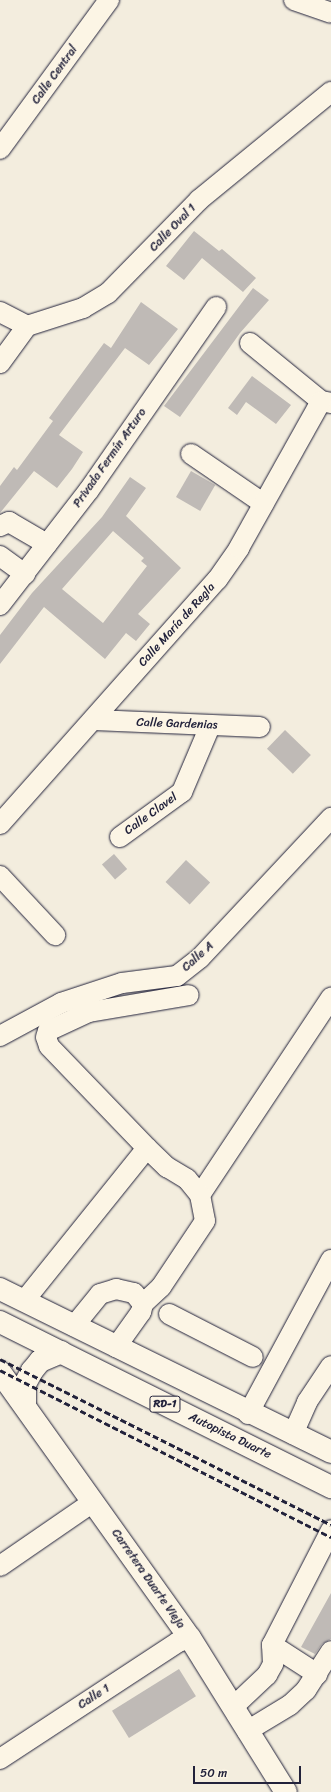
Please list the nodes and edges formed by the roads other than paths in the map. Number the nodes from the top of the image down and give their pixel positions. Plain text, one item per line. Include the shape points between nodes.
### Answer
1 (109, 0) edge
2 (294, 0) edge
3 (331, 13) edge
4 (331, 92) edge
5 (0, 149) edge
6 (216, 307) dead end
7 (0, 312) edge
8 (27, 326) junction
9 (250, 343) dead end
10 (0, 363) edge
11 (326, 402) edge
12 (191, 454) dead end
13 (264, 504) junction
14 (0, 526) edge
15 (47, 544) junction
16 (0, 556) edge
17 (25, 574) junction
18 (0, 605) edge
19 (94, 720) junction
20 (210, 726) junction
21 (260, 727) dead end
22 (331, 818) edge
23 (0, 824) edge
24 (120, 837) dead end
25 (0, 876) edge
26 (55, 935) dead end
27 (189, 995) dead end
28 (331, 998) edge
29 (0, 1036) edge
30 (147, 1148) junction
31 (200, 1195) junction
32 (331, 1260) edge
33 (0, 1289) edge
34 (24, 1301) junction
35 (143, 1304) junction
36 (169, 1314) dead end
37 (0, 1322) edge
38 (74, 1326) junction
39 (116, 1347) junction
40 (61, 1352) junction
41 (253, 1358) dead end
42 (331, 1366) edge
43 (0, 1372) edge
44 (325, 1387) edge
45 (25, 1406) junction
46 (248, 1414) junction
47 (293, 1434) junction
48 (331, 1452) edge
49 (331, 1487) edge
50 (93, 1502) junction
51 (331, 1532) edge
52 (0, 1566) edge
53 (190, 1638) junction
54 (272, 1645) junction
55 (331, 1651) edge
56 (318, 1674) junction
57 (233, 1707) junction
58 (247, 1731) junction
59 (0, 1759) edge
60 (286, 1792) edge

1 - 5 street, Calle Central
2 - 3 street
4 - 8 street, Calle Oval 1 via 199,200 108,292 83,308
6 - 15 street, Privada Fermín Arturo via 89,490
7 - 8 street
8 - 10 street
9 - 11 street
11 - 13 street, Calle María de Regla
12 - 13 street
13 - 19 street, Calle María de Regla via 217,580
14 - 15 street via 9,522
15 - 17 street, Privada Fermín Arturo
16 - 17 street
17 - 18 street, Privada Fermín Arturo
19 - 20 street, Calle Gardenias
19 - 23 street, Calle María de Regla
20 - 21 street, Calle Gardenias
20 - 24 street, Calle Clavel via 182,792
22 - 29 street, Calle A via 200,958 177,976 122,983 61,1003
25 - 26 street
27 - 30 street via 89,1012 48,1031 46,1037 50,1046
28 - 31 street
30 - 31 street via 167,1167 187,1179
30 - 34 street
31 - 35 street via 205,1221 161,1287
32 - 46 street
33 - 34 main road, RD-1
34 - 38 main road, RD-1
35 - 38 street via 134,1293 126,1290 106,1291 94,1298
35 - 39 street
36 - 41 street
37 - 40 main road, Autopista Duarte / RD-1
38 - 39 main road, RD-1
39 - 46 main road, RD-1
40 - 45 main road via 45,1358 32,1371 25,1384
40 - 49 main road, Autopista Duarte / RD-1
42 - 44 street
43 - 45 main road, Carretera Duarte Vieja
44 - 47 street
45 - 50 main road, Carretera Duarte Vieja
46 - 47 main road, RD-1
47 - 48 main road, RD-1
50 - 52 street
50 - 53 main road, Carretera Duarte Vieja
51 - 54 street
53 - 57 main road, Carretera Duarte Vieja
53 - 59 street, Calle 1 via 178,1642
54 - 56 street
54 - 57 street via 273,1664 267,1675
55 - 56 street
56 - 58 street via 290,1705
57 - 58 main road, Carretera Duarte Vieja
58 - 60 main road, Carretera Duarte Vieja

